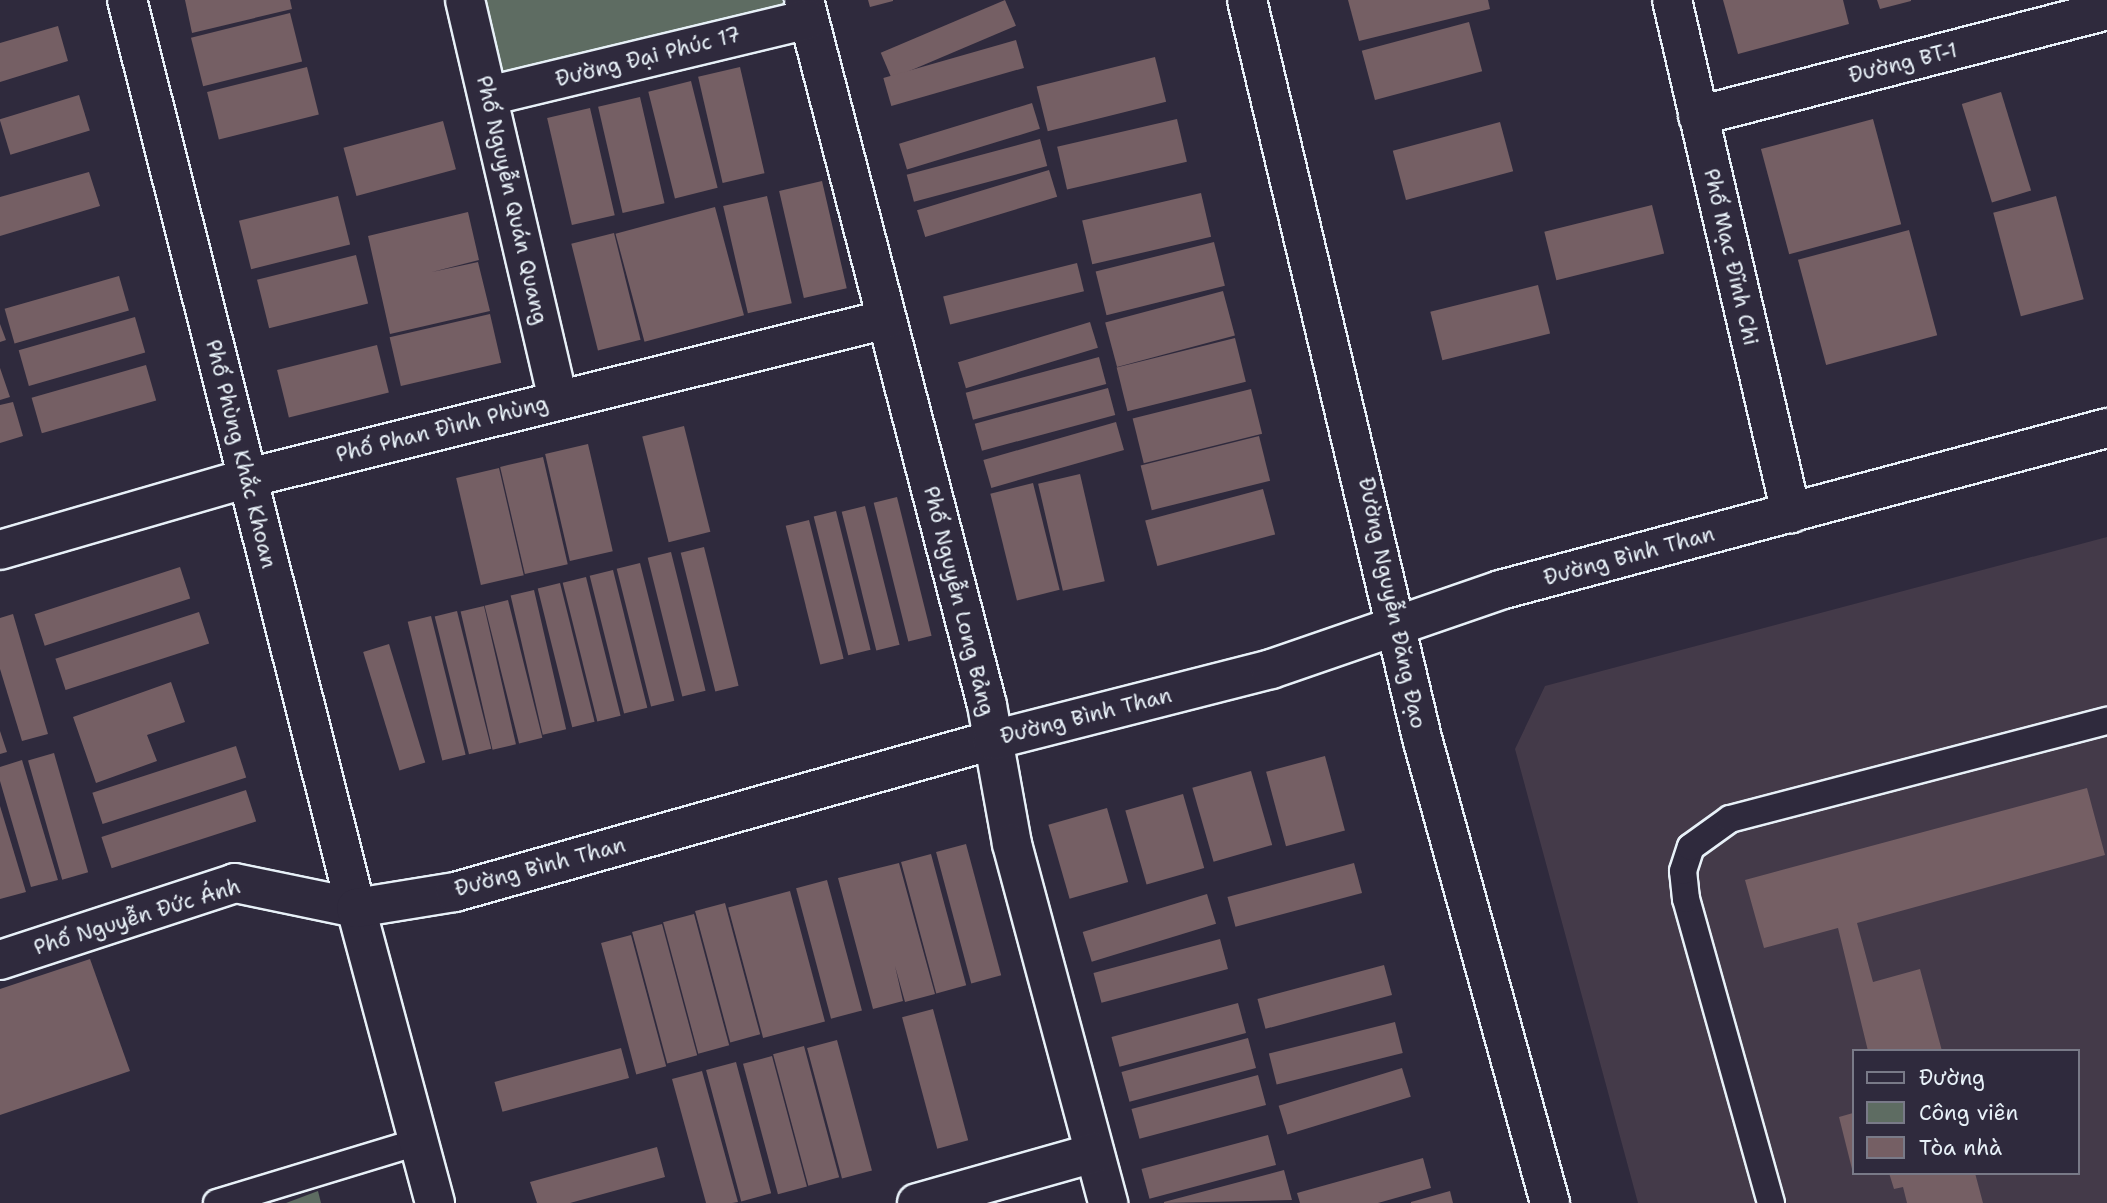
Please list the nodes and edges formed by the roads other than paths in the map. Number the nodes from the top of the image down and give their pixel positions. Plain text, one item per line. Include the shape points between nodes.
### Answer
1 (127, 0) edge
2 (465, 0) edge
3 (1247, 0) edge
4 (1672, 0) edge
5 (806, 9) edge
6 (2107, 10) edge
7 (488, 96) junction
8 (1698, 116) junction
9 (887, 319) junction
10 (558, 400) junction
11 (2107, 428) edge
12 (248, 478) junction
13 (1791, 513) junction
14 (0, 550) edge
15 (1396, 621) junction
16 (2107, 721) edge
17 (993, 740) junction
18 (356, 908) junction
19 (0, 960) edge
20 (418, 1142) junction
21 (1094, 1153) junction
22 (217, 1203) edge
23 (435, 1203) edge
24 (917, 1203) edge
25 (1108, 1203) edge
26 (1550, 1203) edge
27 (1771, 1203) edge

1 - 12 street, Phố Phùng Khắc Khoan
2 - 7 street, Phố Nguyễn Quán Quang
3 - 15 street, Đường Nguyễn Đăng Đạo
4 - 8 street, Phố Mạc Đĩnh Chi
5 - 7 street, Đường Đại Phúc 17
5 - 9 street, Phố Nguyễn Long Bảng
6 - 8 street, Đường BT-1
7 - 10 street, Phố Nguyễn Quán Quang
8 - 13 street, Phố Mạc Đĩnh Chi
9 - 10 street, Phố Phan Đình Phùng
9 - 17 street, Phố Nguyễn Long Bảng
10 - 12 street, Phố Phan Đình Phùng
11 - 13 street, Đường Bình Than
12 - 14 street, Phố Phan Đình Phùng
12 - 18 street, Phố Phùng Khắc Khoan
13 - 15 street, Đường Bình Than
15 - 17 street, Đường Bình Than via 1271,669
15 - 26 street, Đường Nguyễn Đăng Đạo via 1422,738
16 - 27 lane via 1730,819 1691,847 1683,871 1686,900
17 - 18 street, Đường Bình Than via 455,892
17 - 21 street, Phố Nguyễn Long Bảng via 1013,844
18 - 19 street, Phố Nguyễn Đức Ánh via 235,883
18 - 20 street
20 - 22 lane
20 - 23 street
21 - 24 street
21 - 25 street, Phố Nguyễn Long Bảng

